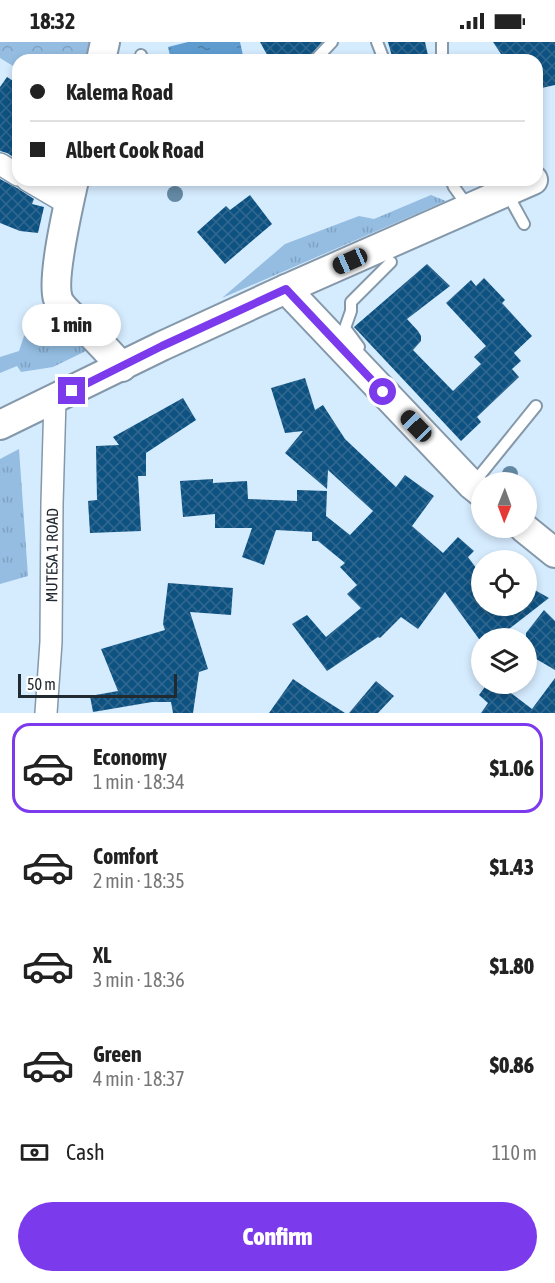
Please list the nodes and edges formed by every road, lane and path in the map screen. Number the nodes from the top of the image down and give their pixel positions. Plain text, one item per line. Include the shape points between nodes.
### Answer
1 (332, 42) edge
2 (321, 54) edge
3 (49, 186) edge
4 (454, 186) edge
5 (520, 186) edge
6 (71, 192) edge
7 (507, 192) junction
8 (469, 209) junction
9 (524, 224) dead end
10 (391, 262) dead end
11 (286, 289) junction
12 (365, 355) dead end
13 (373, 365) dead end
14 (122, 367) junction
15 (394, 393) junction
16 (55, 399) junction
17 (536, 406) dead end
18 (413, 414) junction
19 (0, 425) edge
20 (489, 472) edge
21 (471, 482) edge
22 (536, 538) edge
23 (555, 553) edge
24 (46, 713) edge

1 - 2 lane
3 - 6 street
4 - 8 lane
5 - 7 main road
6 - 14 main road via 57,270 58,298
7 - 8 main road
7 - 9 lane
8 - 11 main road
10 - 12 lane via 351,302 345,328
11 - 14 main road
11 - 18 main road
13 - 15 lane
14 - 16 main road
15 - 18 lane
15 - 18 lane
16 - 19 main road
16 - 24 street, MUTESA 1 ROAD
17 - 20 lane
18 - 21 main road
22 - 23 main road

